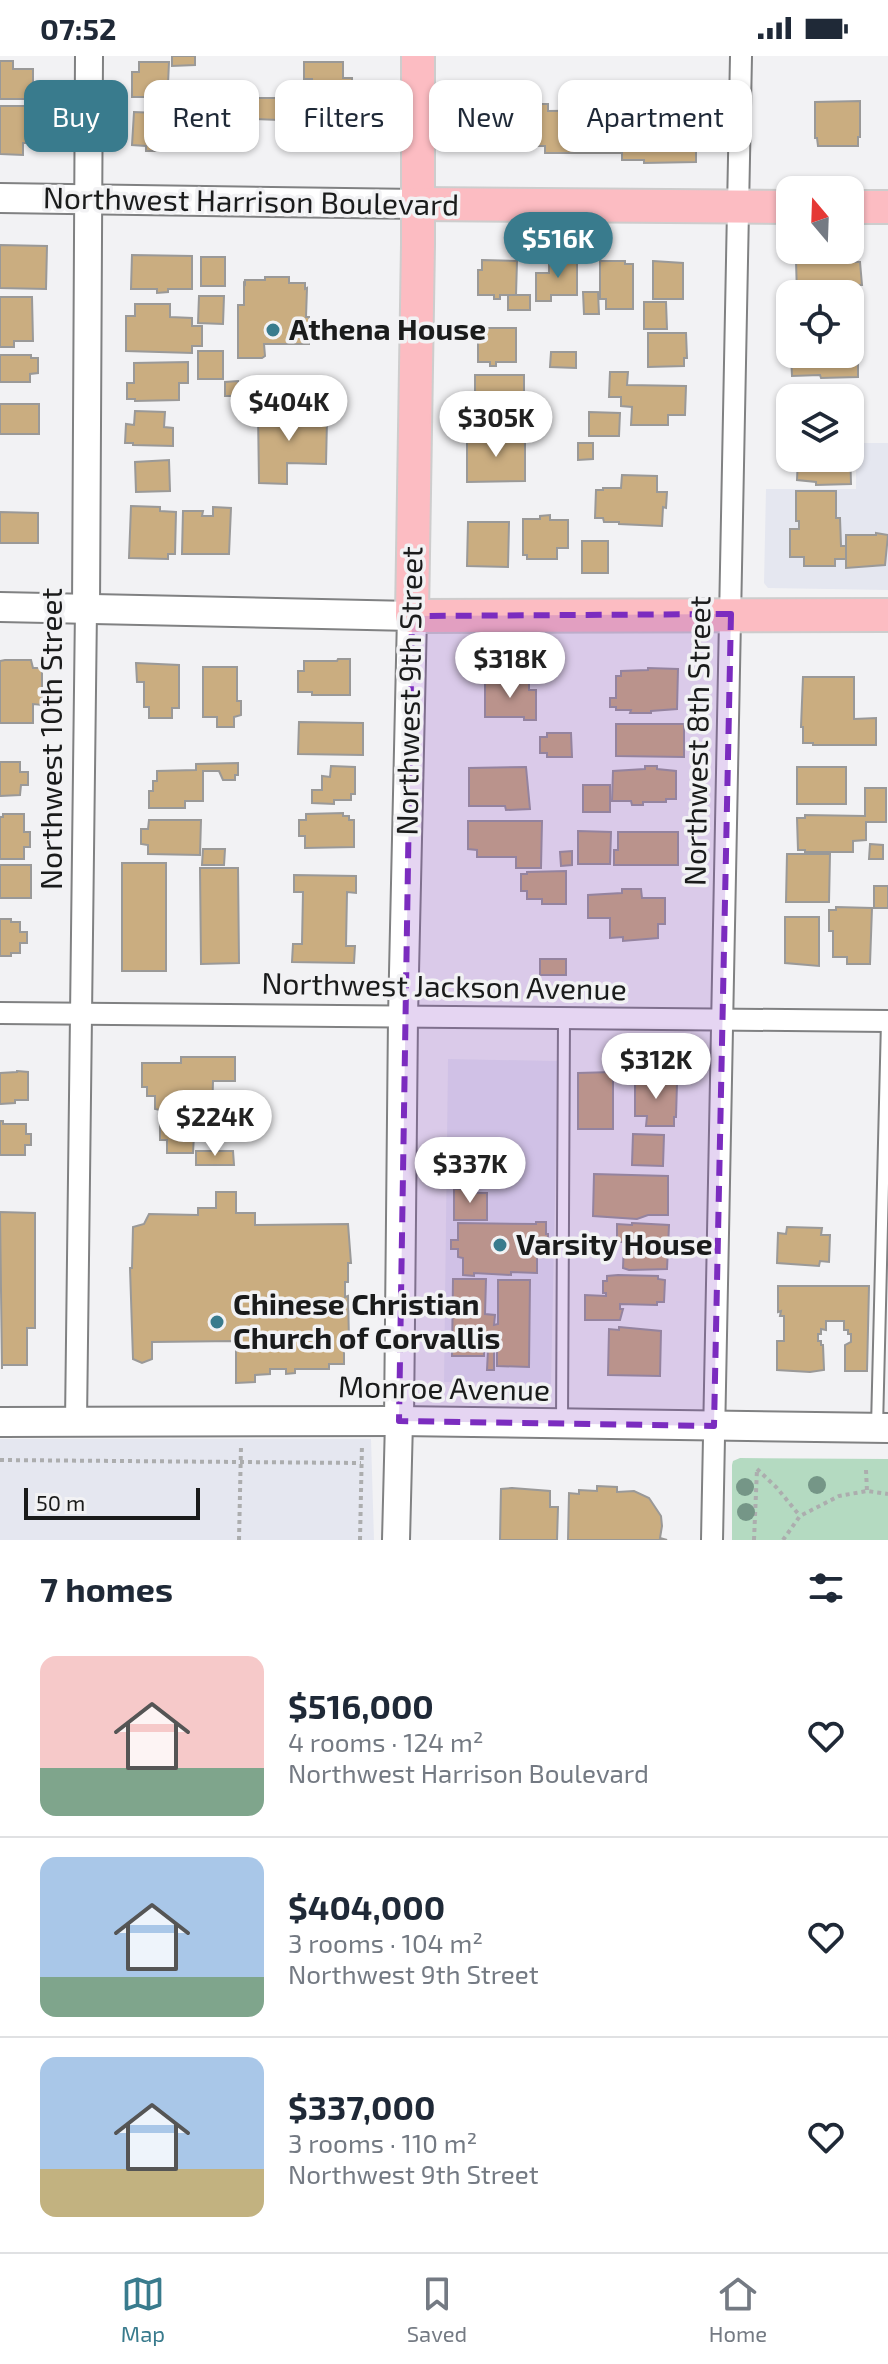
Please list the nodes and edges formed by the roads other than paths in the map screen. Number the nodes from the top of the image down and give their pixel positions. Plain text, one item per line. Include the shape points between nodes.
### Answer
1 (89, 56) edge
2 (418, 56) edge
3 (741, 56) edge
4 (0, 198) edge
5 (88, 200) junction
6 (418, 204) junction
7 (738, 207) junction
8 (776, 207) edge
9 (864, 207) edge
10 (888, 207) edge
11 (0, 607) edge
12 (86, 609) junction
13 (731, 614) junction
14 (888, 615) edge
15 (412, 616) junction
16 (0, 1013) edge
17 (81, 1014) junction
18 (403, 1017) junction
19 (564, 1018) junction
20 (723, 1020) junction
21 (888, 1021) edge
22 (399, 1421) junction
23 (0, 1422) edge
24 (76, 1422) junction
25 (562, 1424) junction
26 (714, 1426) junction
27 (883, 1428) edge
28 (396, 1540) edge
29 (712, 1540) edge

1 - 5 street, Northwest 10th Street
2 - 6 main road, Northwest 9th Street
3 - 7 street, Northwest 8th Street
4 - 5 main road, Northwest Harrison Boulevard
5 - 6 main road, Northwest Harrison Boulevard
5 - 12 street, Northwest 10th Street
6 - 7 main road, Northwest Harrison Boulevard
6 - 15 main road, Northwest 9th Street
7 - 8 main road, Northwest Harrison Boulevard
7 - 13 street, Northwest 8th Street
9 - 10 main road
11 - 12 main road
12 - 15 main road
12 - 17 street, Northwest 10th Street
13 - 14 main road
13 - 15 main road
13 - 20 street, Northwest 8th Street
15 - 18 main road, Northwest 9th Street
16 - 17 street, Northwest Jackson Avenue
17 - 18 street, Northwest Jackson Avenue
17 - 24 street, Northwest 10th Street
18 - 19 street, Northwest Jackson Avenue
18 - 22 main road, Northwest 9th Street
19 - 20 street, Northwest Jackson Avenue
19 - 25 lane
20 - 21 street, Northwest Jackson Avenue
20 - 26 street, Northwest 8th Street
21 - 27 lane
22 - 24 main road, Monroe Avenue
22 - 25 main road, Monroe Avenue
22 - 28 street
23 - 24 main road, Monroe Avenue
25 - 26 main road, Monroe Avenue
26 - 27 main road, Monroe Avenue
26 - 29 street, Northwest 8th Street

